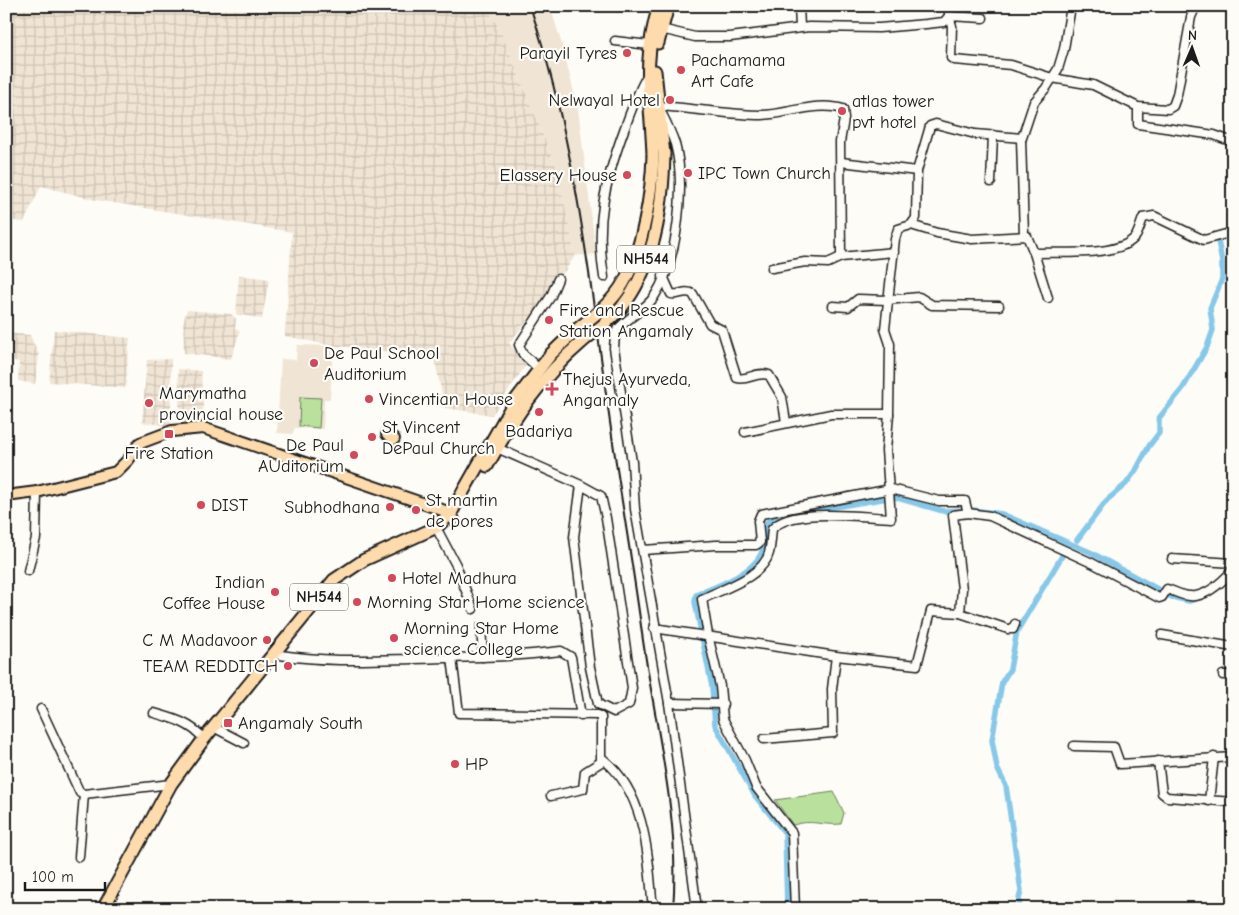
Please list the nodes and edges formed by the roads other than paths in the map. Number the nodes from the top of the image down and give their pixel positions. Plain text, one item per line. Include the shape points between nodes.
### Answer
1 (659, 6) edge
2 (668, 6) edge
3 (798, 6) edge
4 (949, 6) edge
5 (1070, 6) edge
6 (1196, 6) edge
7 (950, 16) junction
8 (983, 18) dead end
9 (800, 27) junction
10 (660, 29) junction
11 (615, 41) dead end
12 (649, 46) junction
13 (647, 76) junction
14 (1052, 78) junction
15 (658, 106) junction
16 (1138, 108) junction
17 (993, 135) junction
18 (1021, 139) junction
19 (1233, 142) edge
20 (659, 155) junction
21 (841, 162) junction
22 (917, 171) junction
23 (991, 182) dead end
24 (911, 225) junction
25 (1233, 232) edge
26 (1024, 235) junction
27 (894, 252) junction
28 (1034, 253) junction
29 (841, 257) junction
30 (772, 268) dead end
31 (663, 276) junction
32 (604, 278) dead end
33 (558, 279) dead end
34 (1048, 298) dead end
35 (887, 300) junction
36 (833, 306) dead end
37 (998, 306) dead end
38 (554, 359) junction
39 (539, 369) junction
40 (889, 414) junction
41 (786, 422) junction
42 (745, 432) dead end
43 (497, 448) junction
44 (581, 485) junction
45 (889, 490) junction
46 (37, 492) junction
47 (6, 496) edge
48 (967, 509) junction
49 (452, 516) junction
50 (439, 533) junction
51 (643, 550) junction
52 (1172, 560) dead end
53 (1233, 563) edge
54 (28, 571) dead end
55 (1232, 571) edge
56 (473, 609) dead end
57 (960, 613) junction
58 (1015, 624) dead end
59 (481, 627) dead end
60 (654, 628) junction
61 (706, 634) junction
62 (1162, 635) dead end
63 (1233, 647) edge
64 (280, 655) junction
65 (836, 656) junction
66 (484, 657) junction
67 (452, 658) junction
68 (1223, 675) dead end
69 (1233, 675) edge
70 (669, 703) junction
71 (723, 704) junction
72 (41, 709) dead end
73 (154, 713) dead end
74 (581, 716) junction
75 (219, 730) junction
76 (204, 739) junction
77 (764, 739) dead end
78 (244, 744) dead end
79 (1074, 746) dead end
80 (1233, 756) edge
81 (1214, 757) junction
82 (603, 759) junction
83 (1158, 761) junction
84 (171, 784) junction
85 (84, 794) junction
86 (552, 796) dead end
87 (1209, 801) junction
88 (1233, 802) edge
89 (79, 857) dead end
90 (103, 909) edge
91 (110, 909) edge
92 (657, 909) edge
93 (697, 909) edge
94 (795, 909) edge

1 - 12 highway, NH544
2 - 10 highway, NH544
3 - 9 street
4 - 7 street
5 - 14 street via 1064,49
6 - 16 street via 1173,106 1168,109
7 - 8 street
7 - 9 street via 944,22 889,27
7 - 14 street via 951,58 954,60 1010,65
9 - 10 street via 730,37 695,36
10 - 15 highway, NH544 via 654,78
11 - 12 street
12 - 13 highway, NH544
13 - 20 highway, NH544
13 - 32 street via 637,94 608,173 600,242
14 - 16 street via 1093,85
14 - 18 street via 1034,102
15 - 20 highway, NH544
15 - 21 street via 758,115 810,108 840,108 845,112 840,136
15 - 31 street via 675,145 680,193 678,221
16 - 19 street via 1138,124 1214,135
17 - 18 street
17 - 22 street via 936,124 930,126
17 - 23 street
18 - 26 street
20 - 38 highway, NH544, bridge via 645,221 624,282 603,309 576,330
20 - 38 highway, NH544, bridge via 661,205 645,263 623,305 602,327
21 - 22 street
21 - 29 street
22 - 24 street via 916,218
24 - 26 street via 972,239
24 - 27 street via 898,229
25 - 28 street via 1204,240 1154,216 1143,218 1136,236 1115,249 1083,254
26 - 28 street via 1029,238
27 - 29 street
27 - 35 street
28 - 34 street
29 - 30 street via 833,262 805,262
31 - 41 street via 670,294 685,291 693,294 710,324 722,330 737,378 758,373 768,375 782,397
31 - 51 street via 654,297 621,325 615,335 614,348
33 - 39 street via 519,345 523,354
35 - 36 street via 858,299 848,307
35 - 37 street via 919,297 932,305
35 - 40 street via 885,329 890,344
38 - 39 highway, NH544
38 - 43 highway, NH544
39 - 49 highway, NH544 via 510,408
40 - 41 street via 850,412
40 - 45 street via 886,450
41 - 42 street
43 - 44 street
43 - 49 highway, NH544 via 467,502
44 - 44 street via 600,496 606,518 632,688 629,704 614,712 598,704 590,667 574,537
45 - 48 street via 939,501 965,501
45 - 51 street via 761,514 758,521 760,542 756,545
45 - 61 street via 890,518 809,516 774,526 769,553 762,566 732,586 702,599
46 - 47 main road
46 - 49 main road via 116,472 140,443 172,431 203,428
46 - 54 street via 36,538
48 - 55 street via 990,516 1066,551 1156,597 1165,593 1194,596 1212,588
48 - 57 street via 953,514 962,589
49 - 50 highway, NH544
49 - 76 highway, NH544 via 437,527 364,560 334,580
50 - 56 street
50 - 64 highway, NH544 via 346,579
51 - 60 street
52 - 53 street
57 - 58 street via 1008,629 1013,629
57 - 65 street via 931,611 917,665
59 - 66 street
60 - 61 street
60 - 70 street
61 - 65 street
61 - 71 street
62 - 63 street
64 - 67 street via 318,661
64 - 75 highway, NH544
65 - 77 street via 832,689 833,733
66 - 67 street
66 - 74 street via 566,653 571,657
67 - 74 street via 459,713
68 - 69 street
70 - 71 street
70 - 93 street
71 - 94 street via 723,719 751,778 792,833
72 - 85 street via 78,790
73 - 76 street via 178,720 198,731
74 - 82 street via 601,717
75 - 78 street
75 - 91 highway, NH544 via 174,792
76 - 84 highway, NH544
79 - 83 street via 1114,747 1120,764
80 - 81 street
81 - 83 street
81 - 87 street
82 - 86 street via 585,772 583,789
82 - 92 street via 618,774 632,797 643,830 652,899
83 - 87 street via 1162,794
84 - 85 street
84 - 90 highway, NH544
85 - 89 street
87 - 88 street

